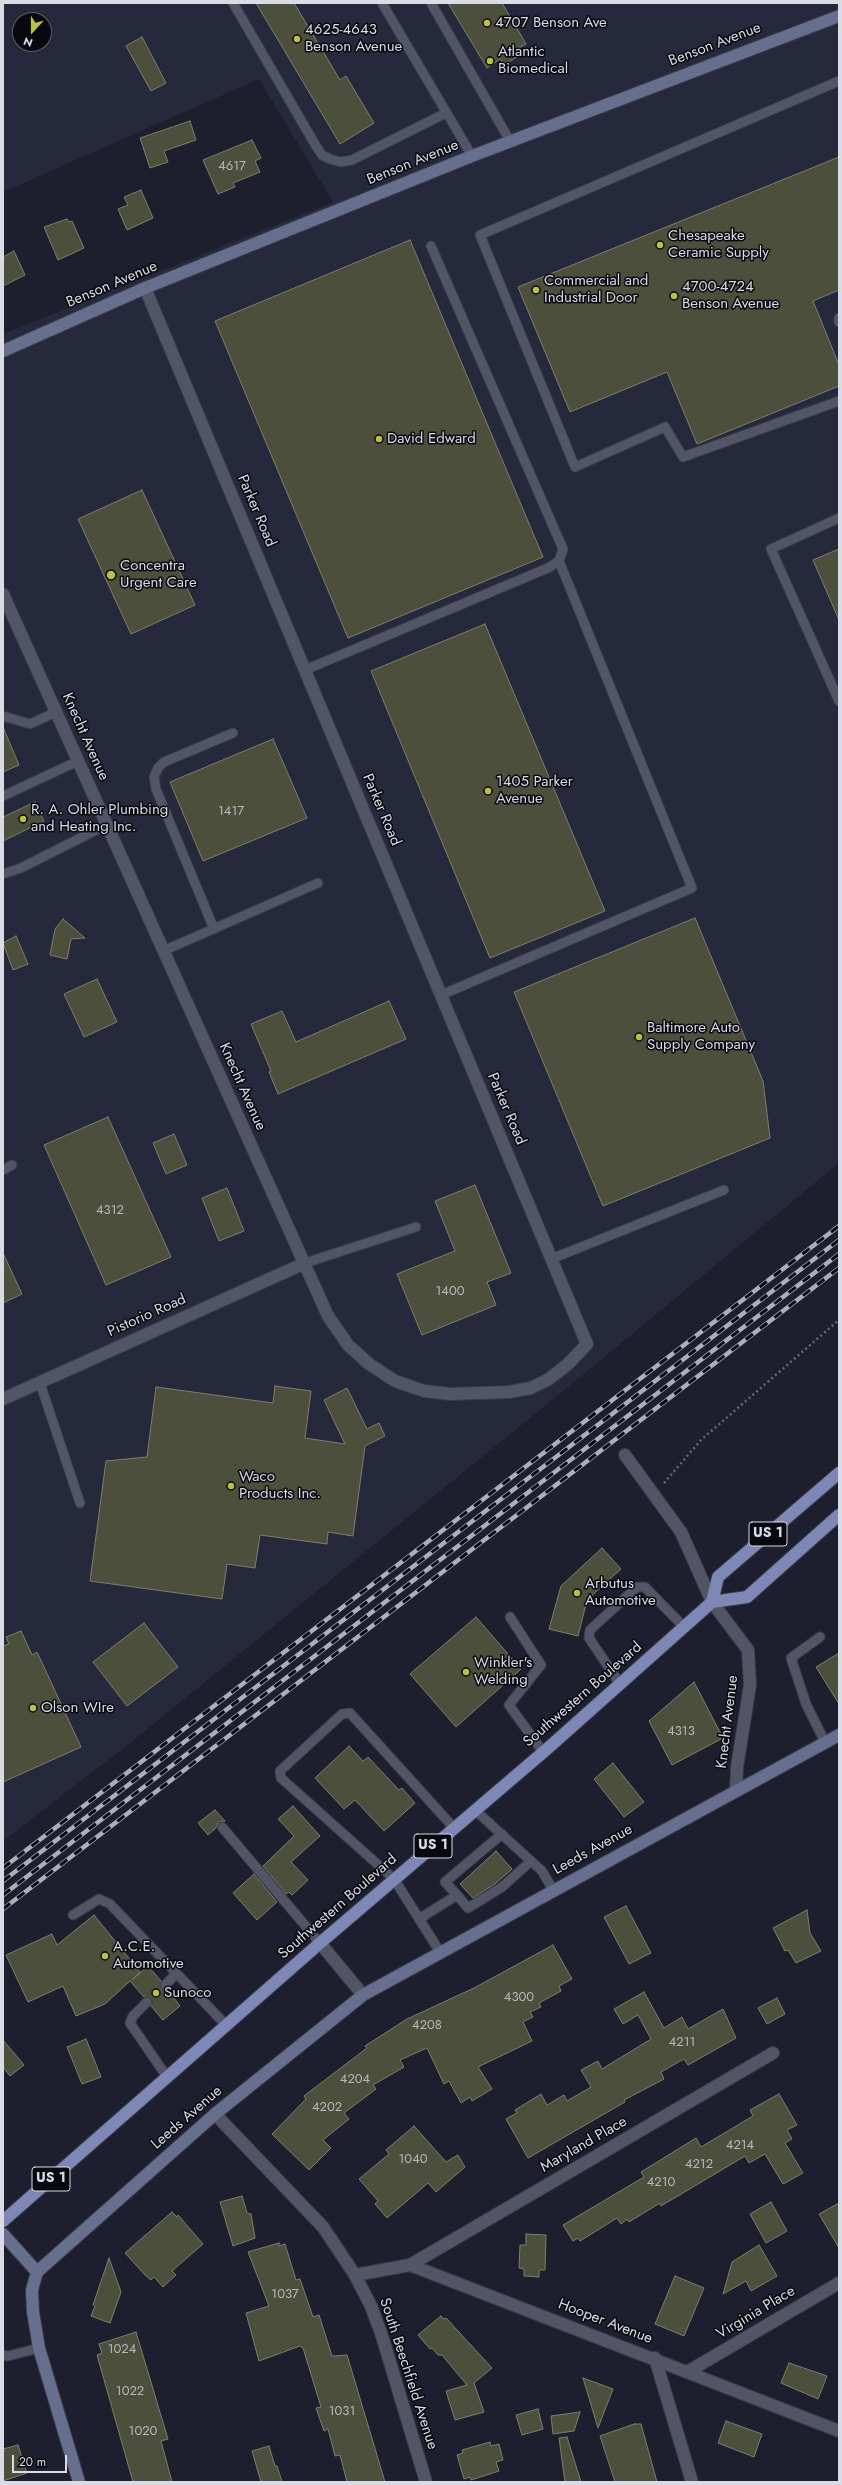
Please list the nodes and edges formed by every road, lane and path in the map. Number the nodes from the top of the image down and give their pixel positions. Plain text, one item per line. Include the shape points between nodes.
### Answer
1 (233, 3) edge
2 (382, 3) edge
3 (431, 3) edge
4 (839, 16) edge
5 (839, 81) edge
6 (446, 113) junction
7 (510, 141) junction
8 (472, 156) junction
9 (431, 246) dead end
10 (145, 288) junction
11 (839, 318) edge
12 (839, 322) edge
13 (3, 350) edge
14 (839, 401) edge
15 (839, 518) edge
16 (559, 561) junction
17 (3, 594) edge
18 (305, 670) junction
19 (839, 701) edge
20 (56, 712) junction
21 (3, 716) edge
22 (233, 733) dead end
23 (78, 761) junction
24 (3, 796) edge
25 (106, 825) junction
26 (3, 874) edge
27 (318, 883) dead end
28 (214, 929) junction
29 (163, 951) junction
30 (441, 995) junction
31 (12, 1165) dead end
32 (3, 1170) edge
33 (724, 1190) dead end
34 (416, 1227) dead end
35 (551, 1259) junction
36 (305, 1263) junction
37 (839, 1320) edge
38 (587, 1344) joint
39 (40, 1383) junction
40 (3, 1399) edge
41 (625, 1455) dead end
42 (839, 1473) edge
43 (654, 1495) junction
44 (80, 1503) dead end
45 (839, 1514) edge
46 (712, 1602) junction
47 (510, 1617) dead end
48 (684, 1627) junction
49 (820, 1637) dead end
50 (620, 1684) junction
51 (839, 1735) edge
52 (825, 1742) junction
53 (543, 1752) junction
54 (736, 1791) junction
55 (475, 1810) junction
56 (222, 1827) dead end
57 (454, 1828) junction
58 (502, 1834) junction
59 (531, 1861) junction
60 (394, 1879) junction
61 (553, 1890) junction
62 (457, 1896) junction
63 (73, 1915) dead end
64 (419, 1919) junction
65 (320, 1943) junction
66 (440, 1952) junction
67 (176, 1974) junction
68 (165, 1985) dead end
69 (363, 1995) junction
70 (147, 2002) dead end
71 (226, 2025) junction
72 (773, 2053) dead end
73 (167, 2077) junction
74 (215, 2114) junction
75 (3, 2221) edge
76 (3, 2234) edge
77 (410, 2265) junction
78 (37, 2272) junction
79 (355, 2275) junction
80 (839, 2283) edge
81 (39, 2348) junction
82 (3, 2355) edge
83 (655, 2358) junction
84 (689, 2371) junction
85 (839, 2431) edge
86 (79, 2482) edge
87 (426, 2482) edge
88 (692, 2482) edge

1 - 6 lane via 322,155 341,162 352,160
2 - 6 lane
3 - 7 lane
4 - 7 street, Benson Avenue
5 - 14 lane via 480,235 575,467 665,427 683,457
6 - 8 lane
7 - 8 street, Benson Avenue
8 - 10 street, Benson Avenue
9 - 16 lane via 563,549
10 - 13 street, Benson Avenue
10 - 18 street, Parker Road
11 - 12 lane
15 - 19 lane via 771,549
16 - 18 lane via 548,568
16 - 30 lane via 692,888
17 - 20 street, Knecht Avenue
18 - 30 street, Parker Road
20 - 21 lane via 30,724
20 - 23 street, Knecht Avenue
22 - 28 lane via 164,762 154,777 156,789
23 - 24 lane
23 - 25 street, Knecht Avenue
25 - 26 lane via 21,868
25 - 29 street, Knecht Avenue
27 - 28 lane
28 - 29 lane
29 - 36 street, Knecht Avenue
30 - 35 street, Parker Road
31 - 32 lane
33 - 35 lane
34 - 36 lane
35 - 38 street, Parker Road
36 - 38 street, Knecht Avenue via 328,1316 348,1345 369,1364 395,1381 424,1391 451,1394 509,1392 531,1388 562,1369
36 - 39 street, Pistorio Road
37 - 43 path via 701,1440
39 - 40 street, Pistorio Road
39 - 44 lane
41 - 43 street, Knecht Avenue
42 - 46 main road, US 1 via 718,1577
43 - 46 street, Knecht Avenue via 681,1532
45 - 46 main road, US 1 via 747,1597
46 - 48 main road, Southwestern Boulevard / US 1
46 - 54 street, Knecht Avenue via 748,1650 750,1665 750,1685 737,1767
47 - 53 lane via 541,1665 509,1705
48 - 50 main road, Southwestern Boulevard / US 1
48 - 50 lane via 645,1587 637,1587 590,1630 589,1638
49 - 52 lane via 791,1658 806,1704
50 - 53 main road, Southwestern Boulevard / US 1
51 - 52 street, Leeds Avenue
52 - 54 street, Leeds Avenue
53 - 55 main road, Southwestern Boulevard / US 1
54 - 61 street, Leeds Avenue
55 - 57 main road, Southwestern Boulevard / US 1
55 - 58 lane
56 - 65 lane
57 - 60 main road, Southwestern Boulevard / US 1
57 - 60 lane via 350,1714 342,1714 280,1771 281,1778
58 - 59 lane
58 - 62 lane via 445,1882
59 - 61 lane via 542,1871
59 - 62 lane via 502,1886 468,1908
60 - 64 lane
60 - 65 main road, Southwestern Boulevard / US 1
61 - 66 street, Leeds Avenue
62 - 64 lane
63 - 67 lane via 98,1899 110,1904
64 - 66 lane
65 - 69 street
65 - 71 main road, Southwestern Boulevard / US 1
66 - 69 street, Leeds Avenue
67 - 68 lane
67 - 71 lane
69 - 74 street, Leeds Avenue
70 - 73 lane via 133,2016 130,2023
71 - 73 main road, Southwestern Boulevard / US 1
72 - 77 street, Maryland Place
73 - 75 main road, Southwestern Boulevard / US 1
74 - 78 street, Leeds Avenue
74 - 79 street, South Beechfield Avenue via 323,2226
76 - 78 street
77 - 79 street
77 - 83 street, Hooper Avenue
78 - 81 street via 32,2290
79 - 87 street, South Beechfield Avenue via 371,2306 382,2336
80 - 84 street, Virginia Place
81 - 82 lane
81 - 86 street
83 - 84 street, Hooper Avenue
83 - 88 street
84 - 85 street, Hooper Avenue

